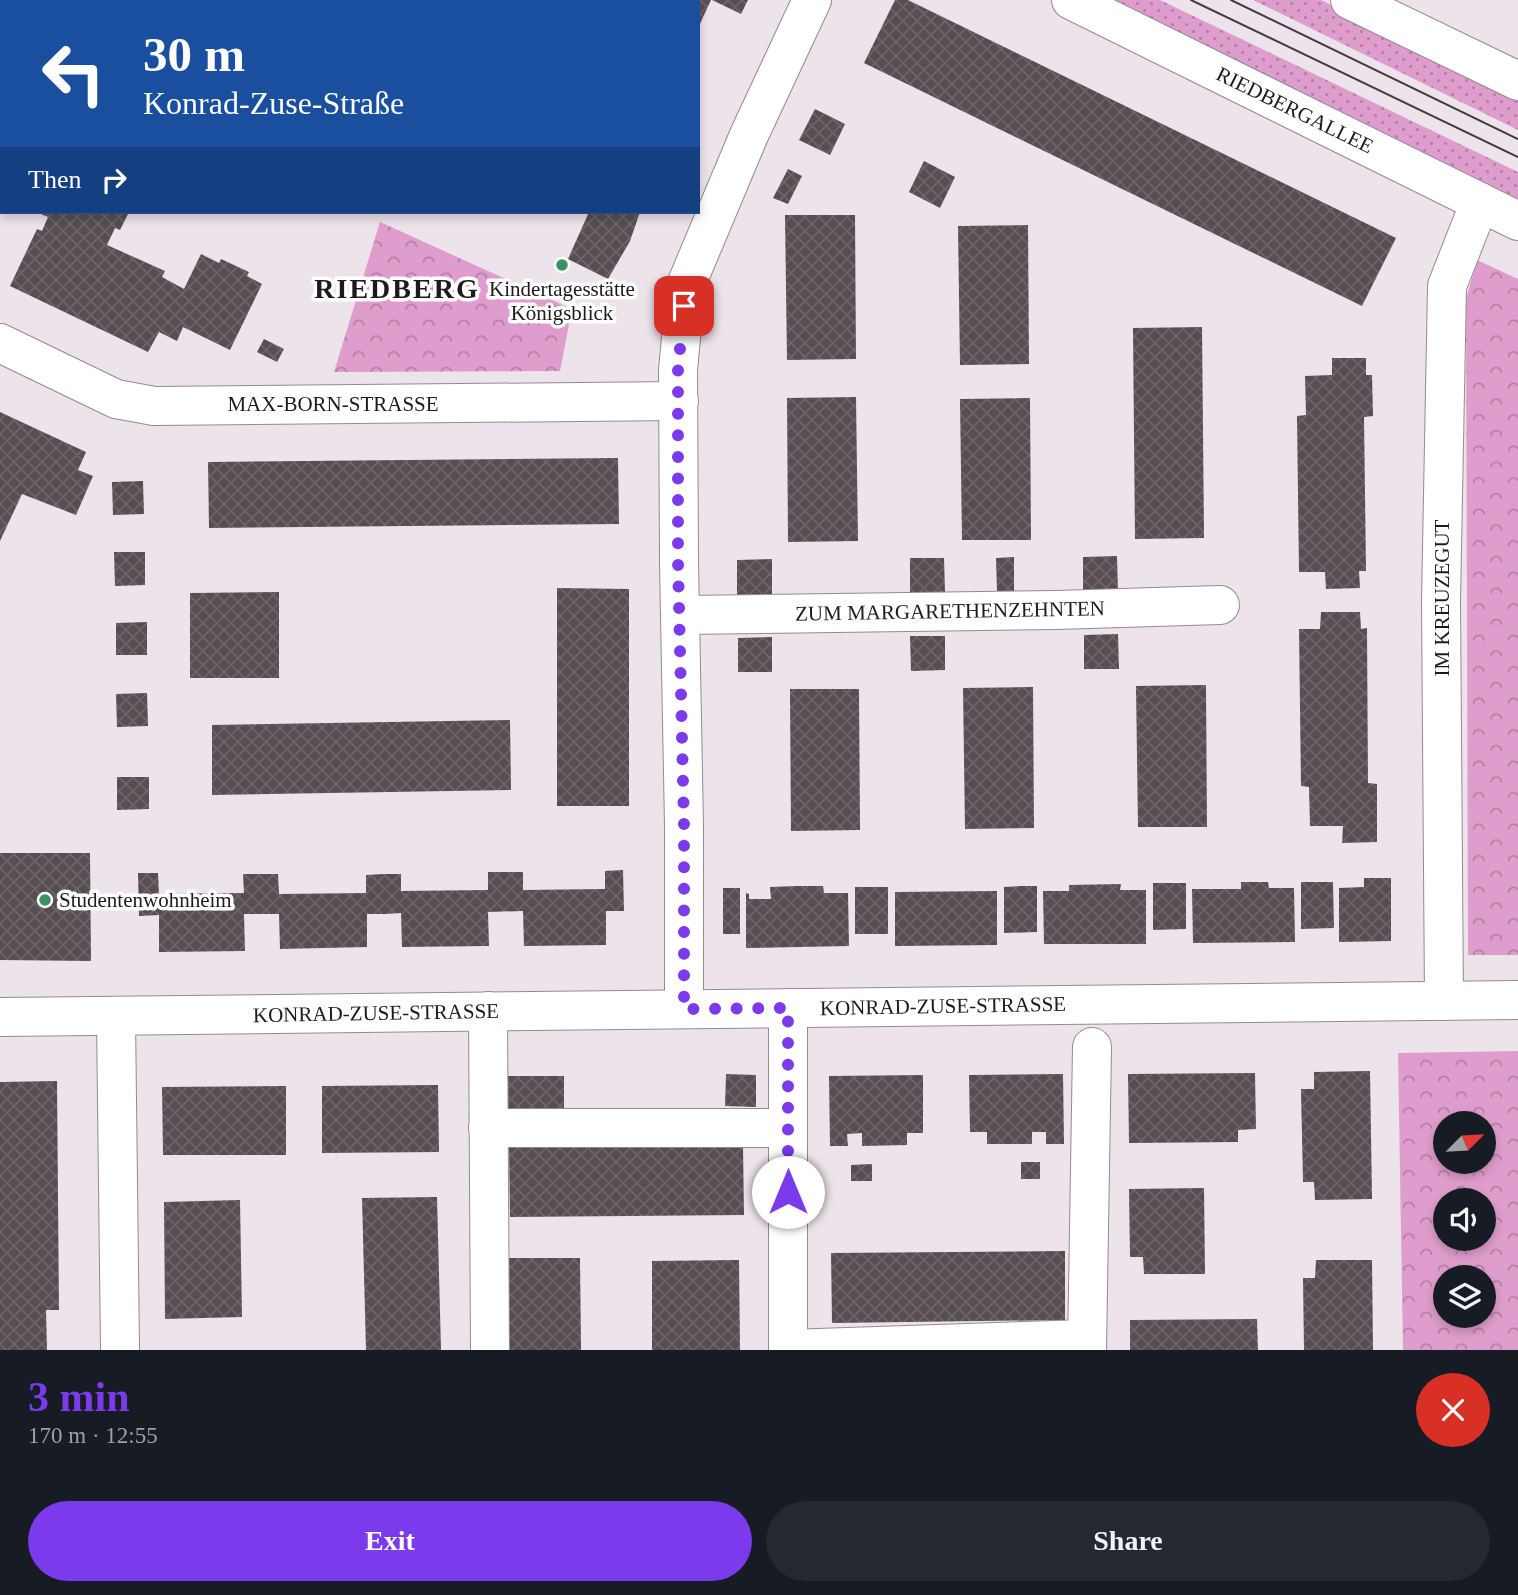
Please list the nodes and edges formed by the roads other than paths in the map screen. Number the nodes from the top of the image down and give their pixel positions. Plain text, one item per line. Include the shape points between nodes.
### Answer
1 (811, 0) edge
2 (1071, 0) edge
3 (1350, 0) edge
4 (1518, 81) edge
5 (1480, 202) junction
6 (1518, 221) edge
7 (0, 343) edge
8 (679, 401) junction
9 (1220, 605) dead end
10 (680, 615) junction
11 (1518, 1000) edge
12 (1444, 1001) junction
13 (788, 1008) junction
14 (684, 1009) junction
15 (488, 1011) junction
16 (0, 1017) edge
17 (116, 1017) junction
18 (1092, 1047) dead end
19 (488, 1128) junction
20 (788, 1128) junction
21 (1086, 1344) edge
22 (788, 1349) edge
23 (120, 1350) edge
24 (490, 1350) edge

1 - 8 street via 686,285
2 - 5 street, RIEDBERGALLEE
3 - 4 street
5 - 6 street, RIEDBERGALLEE
5 - 12 street, IM KREUZEGUT via 1447,286 1441,601
7 - 8 street, MAX-BORN-STRASSE via 116,399 154,406
8 - 10 street
9 - 10 street, ZUM MARGARETHENZEHNTEN
10 - 14 street
11 - 12 street, KONRAD-ZUSE-STRASSE
12 - 13 street, KONRAD-ZUSE-STRASSE
13 - 14 street, KONRAD-ZUSE-STRASSE
13 - 20 street
14 - 15 street, KONRAD-ZUSE-STRASSE
15 - 17 street, KONRAD-ZUSE-STRASSE
15 - 19 street
16 - 17 street, KONRAD-ZUSE-STRASSE
17 - 23 street
18 - 21 street
19 - 20 street
19 - 24 street
20 - 22 street
21 - 22 street

